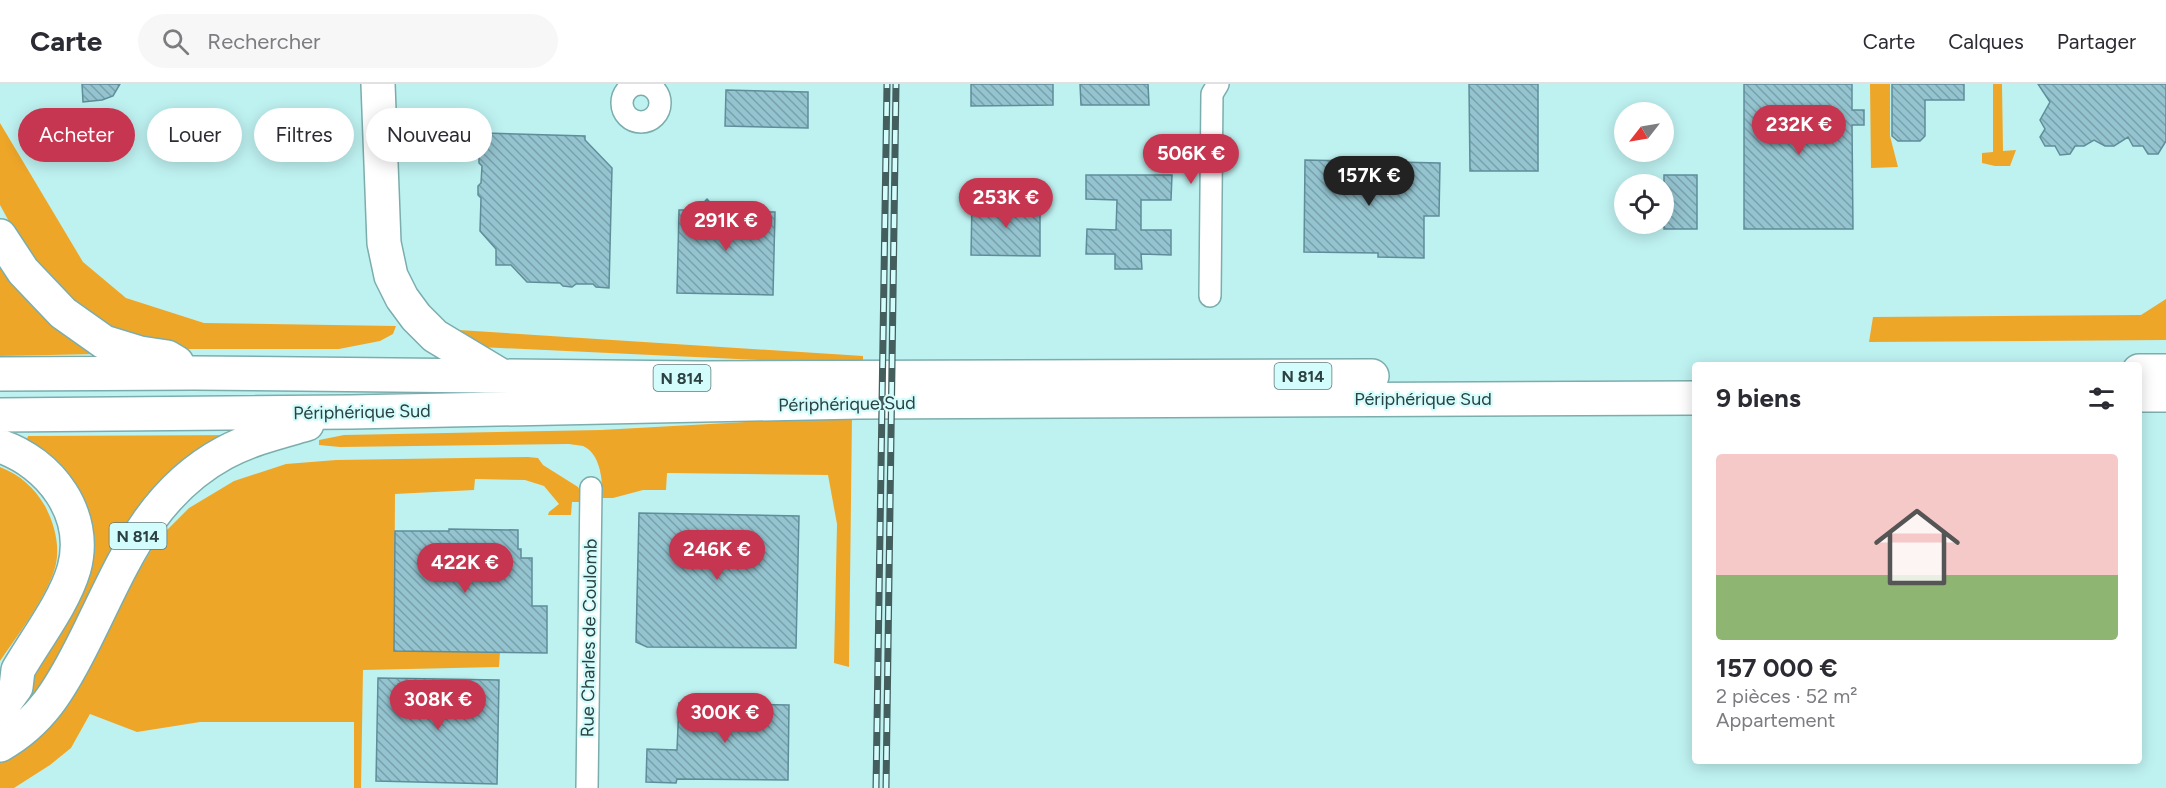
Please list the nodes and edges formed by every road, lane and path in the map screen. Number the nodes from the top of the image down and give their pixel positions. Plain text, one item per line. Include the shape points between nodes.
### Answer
1 (378, 84) edge
2 (1218, 84) edge
3 (0, 236) edge
4 (1210, 296) dead end
5 (2142, 371) edge
6 (2166, 371) edge
7 (194, 373) junction
8 (0, 374) edge
9 (1692, 375) edge
10 (502, 376) junction
11 (2142, 395) edge
12 (2166, 395) edge
13 (1692, 398) edge
14 (351, 412) junction
15 (0, 415) edge
16 (0, 446) edge
17 (591, 488) dead end
18 (9, 678) edge
19 (0, 709) edge
20 (0, 745) edge
21 (587, 788) edge

1 - 10 highway via 384,243 391,276 402,298 435,336
2 - 4 street via 1212,94
3 - 7 highway via 23,271 63,313 104,342 167,357
5 - 6 highway
7 - 8 highway, Périphérique Sud / N 814
7 - 10 highway, Périphérique Sud / N 814
9 - 10 highway, Périphérique Sud / N 814
11 - 12 highway
13 - 14 highway, Périphérique Sud / N 814 via 858,402
14 - 15 highway, Périphérique Sud / N 814
14 - 20 highway, N 814 via 243,444 206,464 178,486 143,527 57,691 34,721
16 - 18 highway via 27,458 48,475 64,497 76,538 70,580
17 - 21 street, Rue Charles de Coulomb
18 - 19 highway via 16,687

